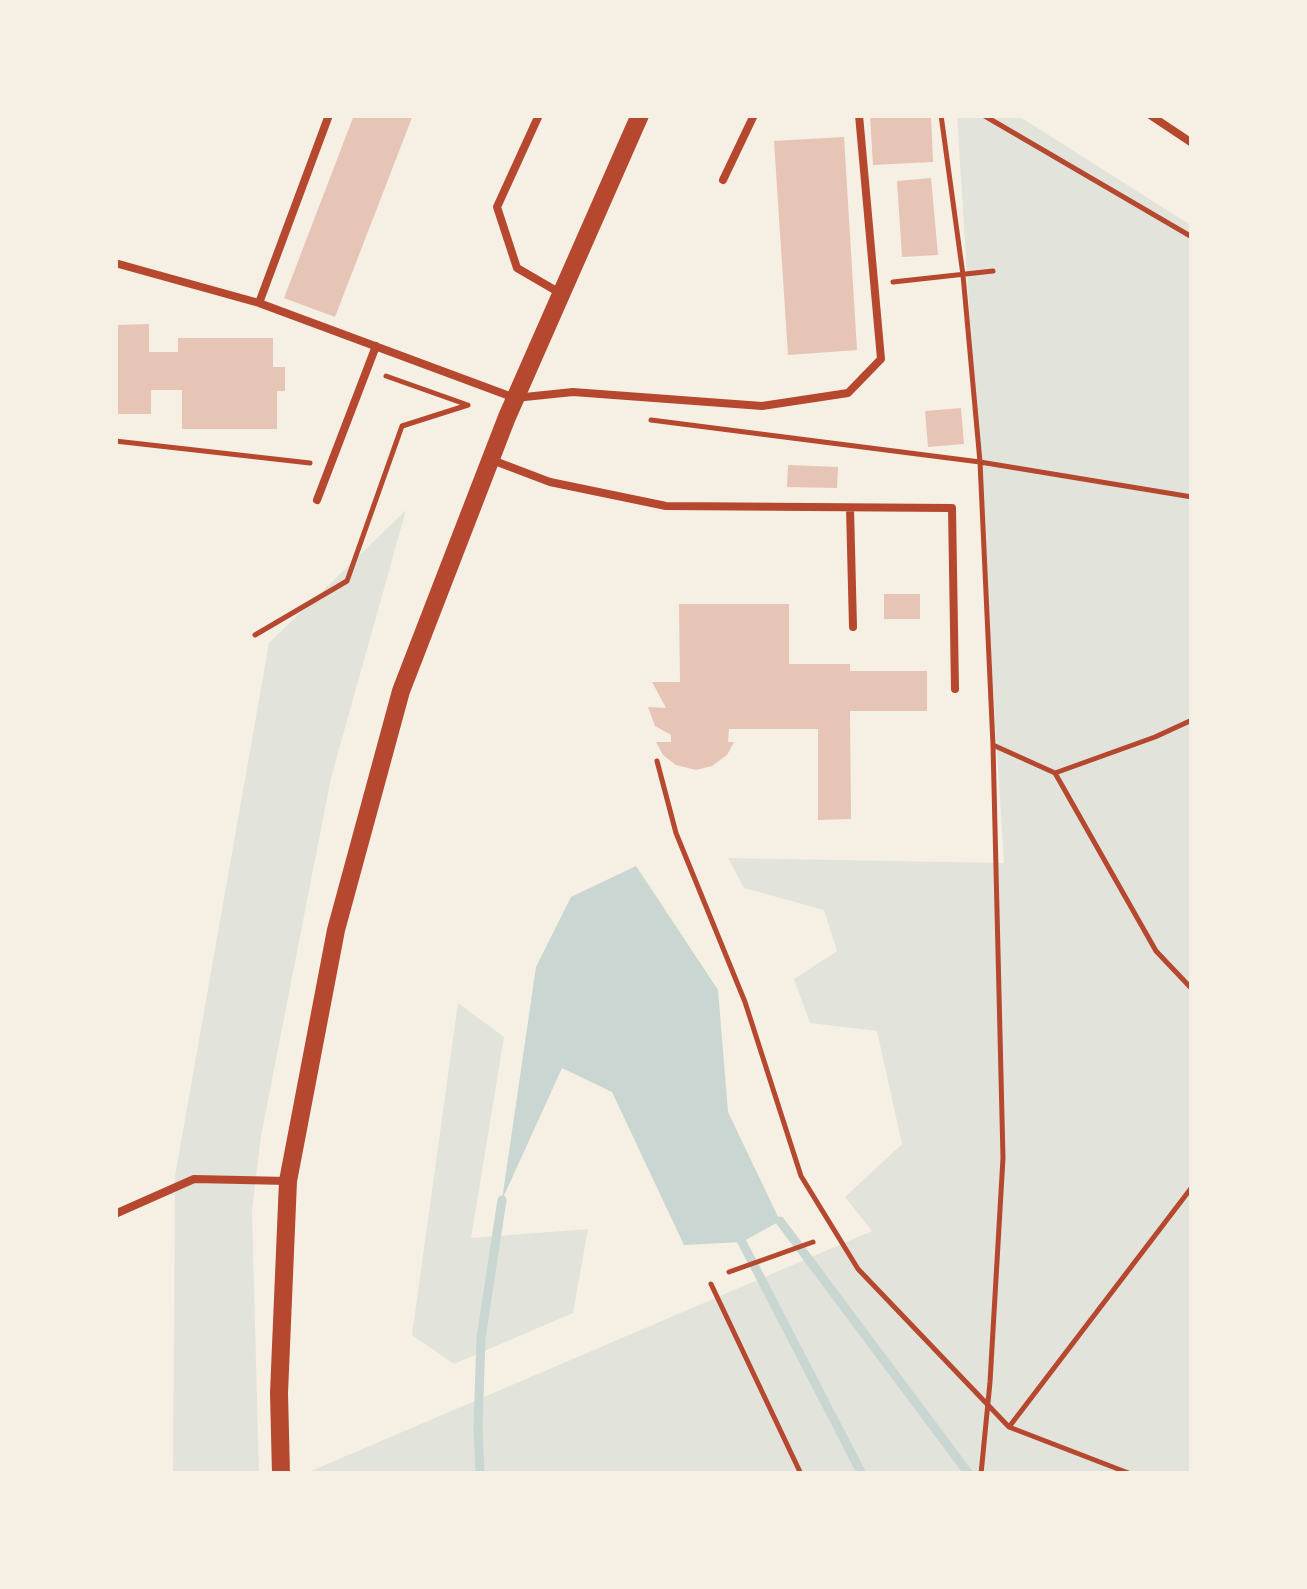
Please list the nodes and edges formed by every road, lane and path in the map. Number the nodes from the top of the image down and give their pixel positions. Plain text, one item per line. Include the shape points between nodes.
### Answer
1 (329, 115) edge
2 (539, 115) edge
3 (640, 115) edge
4 (754, 115) edge
5 (859, 115) edge
6 (942, 115) edge
7 (983, 115) edge
8 (1150, 115) edge
9 (1192, 143) edge
10 (723, 180) dead end
11 (1192, 237) edge
12 (115, 263) edge
13 (993, 271) dead end
14 (962, 275) junction
15 (875, 284) junction
16 (560, 293) junction
17 (259, 302) junction
18 (376, 346) junction
19 (364, 369) junction
20 (516, 398) junction
21 (648, 420) dead end
22 (115, 441) edge
23 (492, 460) junction
24 (980, 462) junction
25 (313, 464) dead end
26 (1192, 497) edge
27 (317, 500) dead end
28 (850, 508) junction
29 (853, 627) dead end
30 (254, 636) dead end
31 (955, 689) dead end
32 (1192, 720) edge
33 (993, 746) junction
34 (657, 762) dead end
35 (1056, 773) junction
36 (1192, 988) edge
37 (288, 1181) junction
38 (1192, 1187) edge
39 (115, 1214) edge
40 (814, 1242) dead end
41 (729, 1272) dead end
42 (712, 1284) dead end
43 (988, 1404) junction
44 (1010, 1427) junction
45 (281, 1474) edge
46 (802, 1474) edge
47 (980, 1474) edge
48 (1132, 1474) edge

1 - 17 lane
2 - 16 lane via 497,207 518,268
3 - 16 street
4 - 10 lane
5 - 15 lane
6 - 14 path
7 - 11 path
8 - 9 lane
12 - 17 lane
13 - 14 path
14 - 15 path
14 - 24 path
15 - 20 lane via 881,360 848,393 762,406 573,392
16 - 20 street
17 - 18 lane
18 - 19 lane
18 - 20 lane
19 - 27 lane
19 - 30 path via 468,405 402,426 347,580
20 - 23 street
21 - 24 path
22 - 25 path
23 - 28 lane via 550,482 666,506
23 - 37 street via 401,691 336,930
24 - 26 path
24 - 33 path
28 - 29 lane
28 - 31 lane via 952,508
32 - 35 path
33 - 35 path
33 - 43 path via 1003,1158
34 - 43 path via 676,833 744,1002 801,1176 858,1269
35 - 36 path via 1156,951
37 - 39 lane via 194,1179
37 - 45 street
38 - 44 path
40 - 41 path
42 - 46 path
43 - 44 path
43 - 47 path
44 - 48 path

